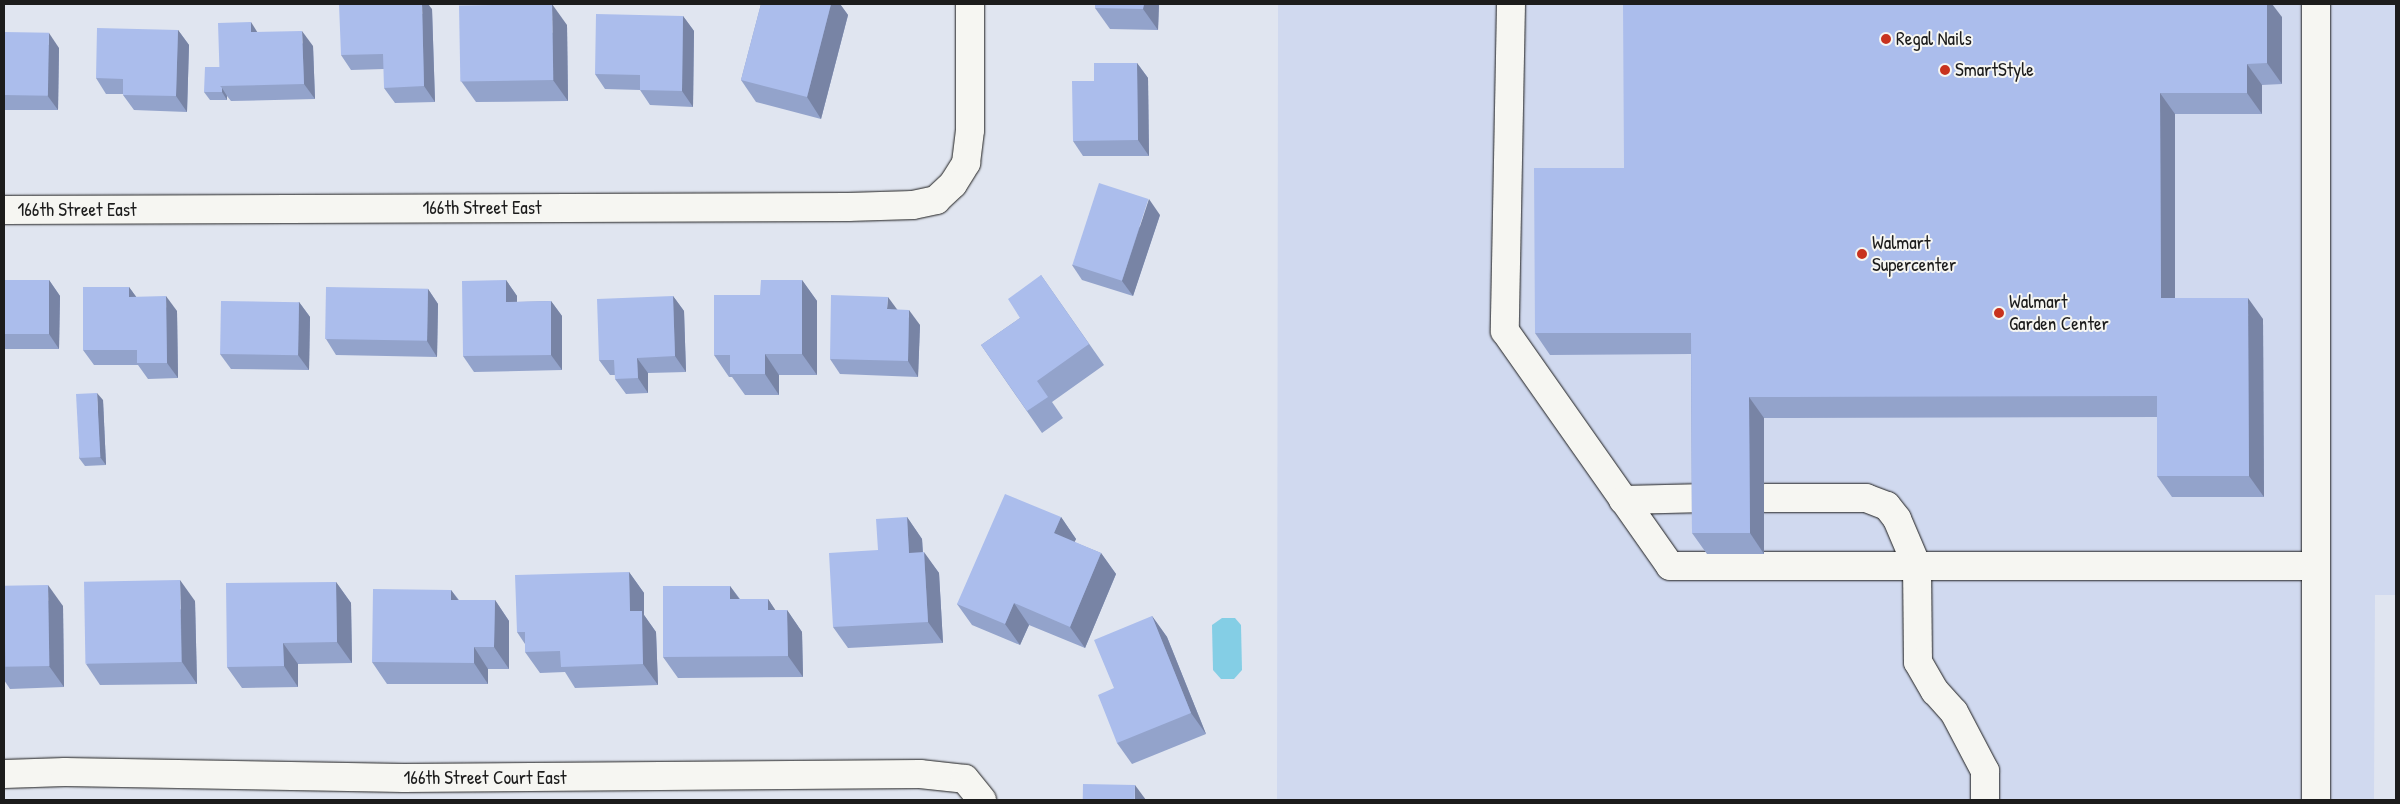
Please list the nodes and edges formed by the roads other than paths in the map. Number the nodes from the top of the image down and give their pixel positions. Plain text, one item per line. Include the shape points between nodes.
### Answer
1 (970, 4) edge
2 (1511, 4) edge
3 (2316, 4) edge
4 (4, 210) edge
5 (1706, 498) edge
6 (1765, 498) dead end
7 (1623, 500) junction
8 (1917, 566) junction
9 (2316, 566) junction
10 (4, 774) edge
11 (404, 789) edge
12 (982, 800) edge
13 (1985, 800) edge
14 (2316, 800) edge

1 - 4 street, 166th Street East via 970,130 966,163 953,184 936,200 913,205
2 - 7 street via 1505,331
3 - 9 street
5 - 7 street
6 - 8 street via 1866,498 1886,506 1897,518
7 - 8 street via 1670,566
8 - 9 street
8 - 13 street via 1918,662 1935,691 1954,712 1985,771
9 - 14 street
10 - 11 street, 166th Street Court East via 65,772
11 - 12 street, 166th Street Court East via 920,774 965,779

